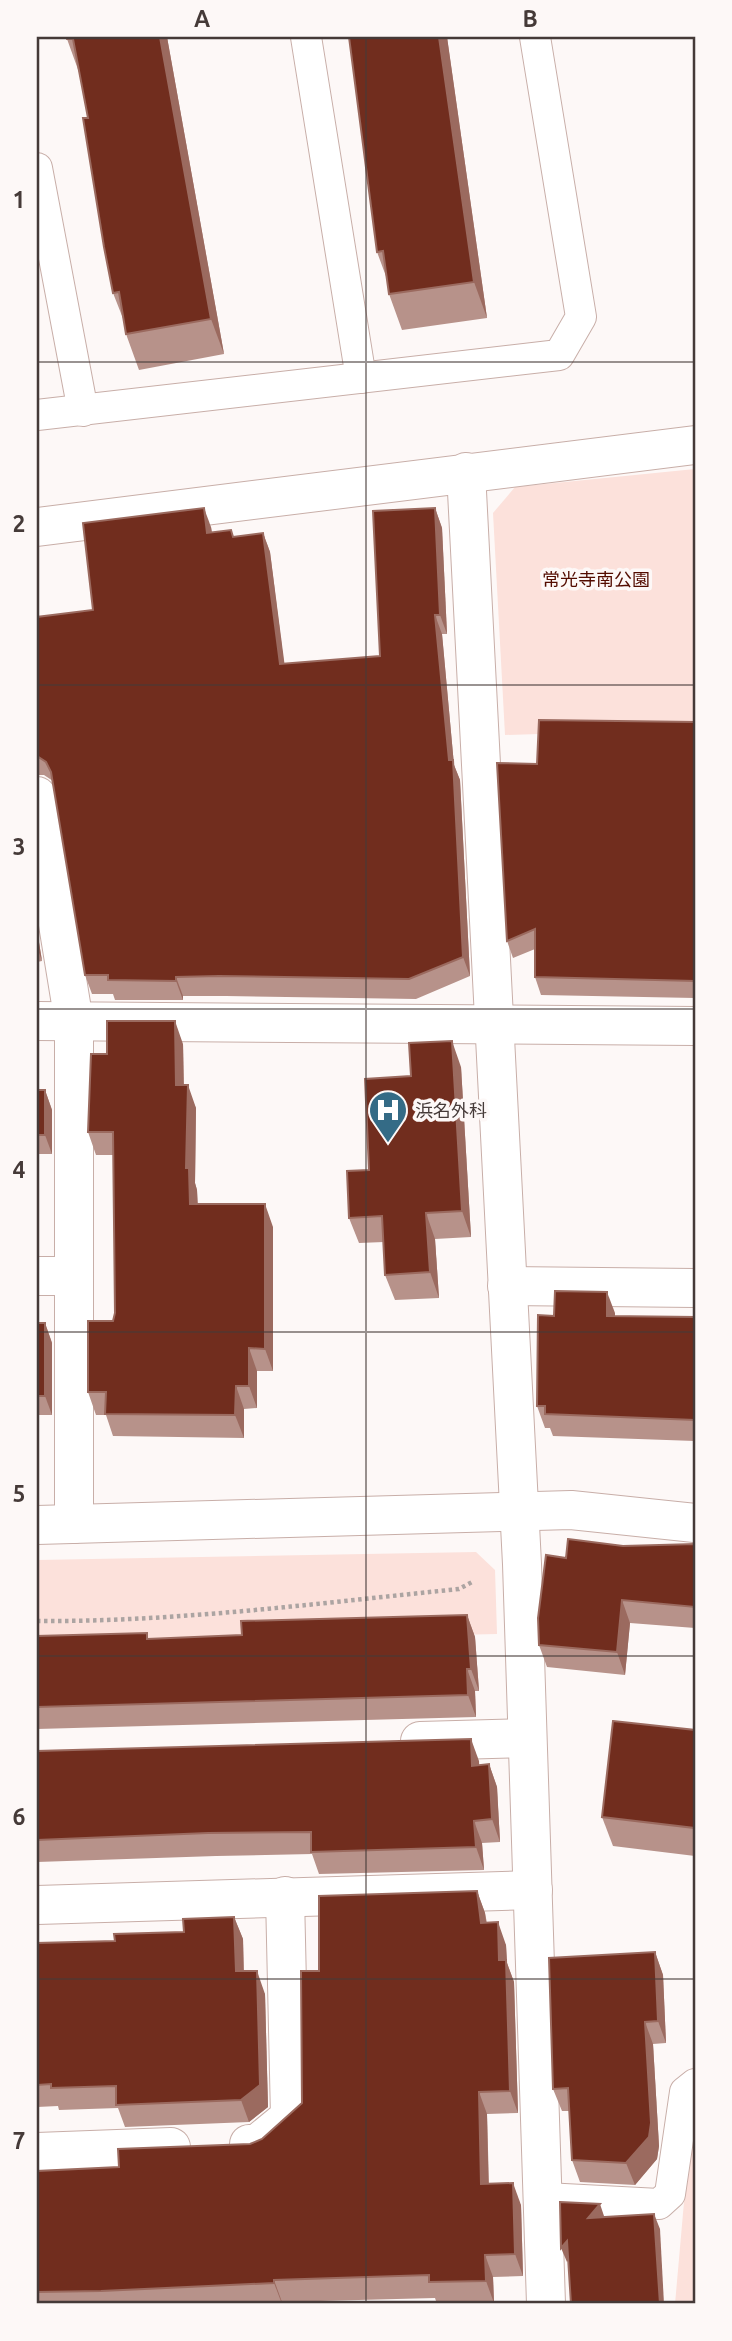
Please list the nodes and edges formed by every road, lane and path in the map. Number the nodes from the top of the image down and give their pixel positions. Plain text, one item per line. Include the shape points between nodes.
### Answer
1 (306, 37) edge
2 (536, 37) edge
3 (37, 168) edge
4 (361, 378) junction
5 (83, 411) junction
6 (37, 415) edge
7 (695, 445) edge
8 (466, 472) junction
9 (37, 527) edge
10 (37, 796) edge
11 (37, 1021) edge
12 (74, 1022) junction
13 (494, 1023) junction
14 (695, 1026) edge
15 (37, 1276) edge
16 (74, 1276) junction
17 (507, 1286) junction
18 (695, 1287) edge
19 (517, 1511) junction
20 (695, 1523) edge
21 (74, 1524) junction
22 (37, 1525) edge
23 (482, 1573) dead end
24 (37, 1621) edge
25 (526, 1738) junction
26 (386, 1741) edge
27 (533, 1890) junction
28 (285, 1896) junction
29 (37, 1905) edge
30 (695, 2084) edge
31 (37, 2152) edge
32 (545, 2198) junction
33 (546, 2304) edge

1 - 4 lane
2 - 4 lane via 581,317 559,355
3 - 5 lane
4 - 5 lane
5 - 6 lane
7 - 8 street
8 - 9 street
8 - 13 street
10 - 12 street
11 - 12 street
12 - 13 street
12 - 16 street
13 - 14 street
13 - 17 street
15 - 16 street
16 - 21 street
17 - 18 street
17 - 19 street
19 - 20 street via 571,1510
19 - 21 street
19 - 25 street
21 - 22 street
23 - 24 path via 459,1589 103,1621
25 - 26 street
25 - 27 street
27 - 28 street
27 - 32 street
28 - 29 street
28 - 31 street via 290,2117 257,2144
30 - 32 lane via 685,2092 670,2194 659,2204
32 - 33 street

